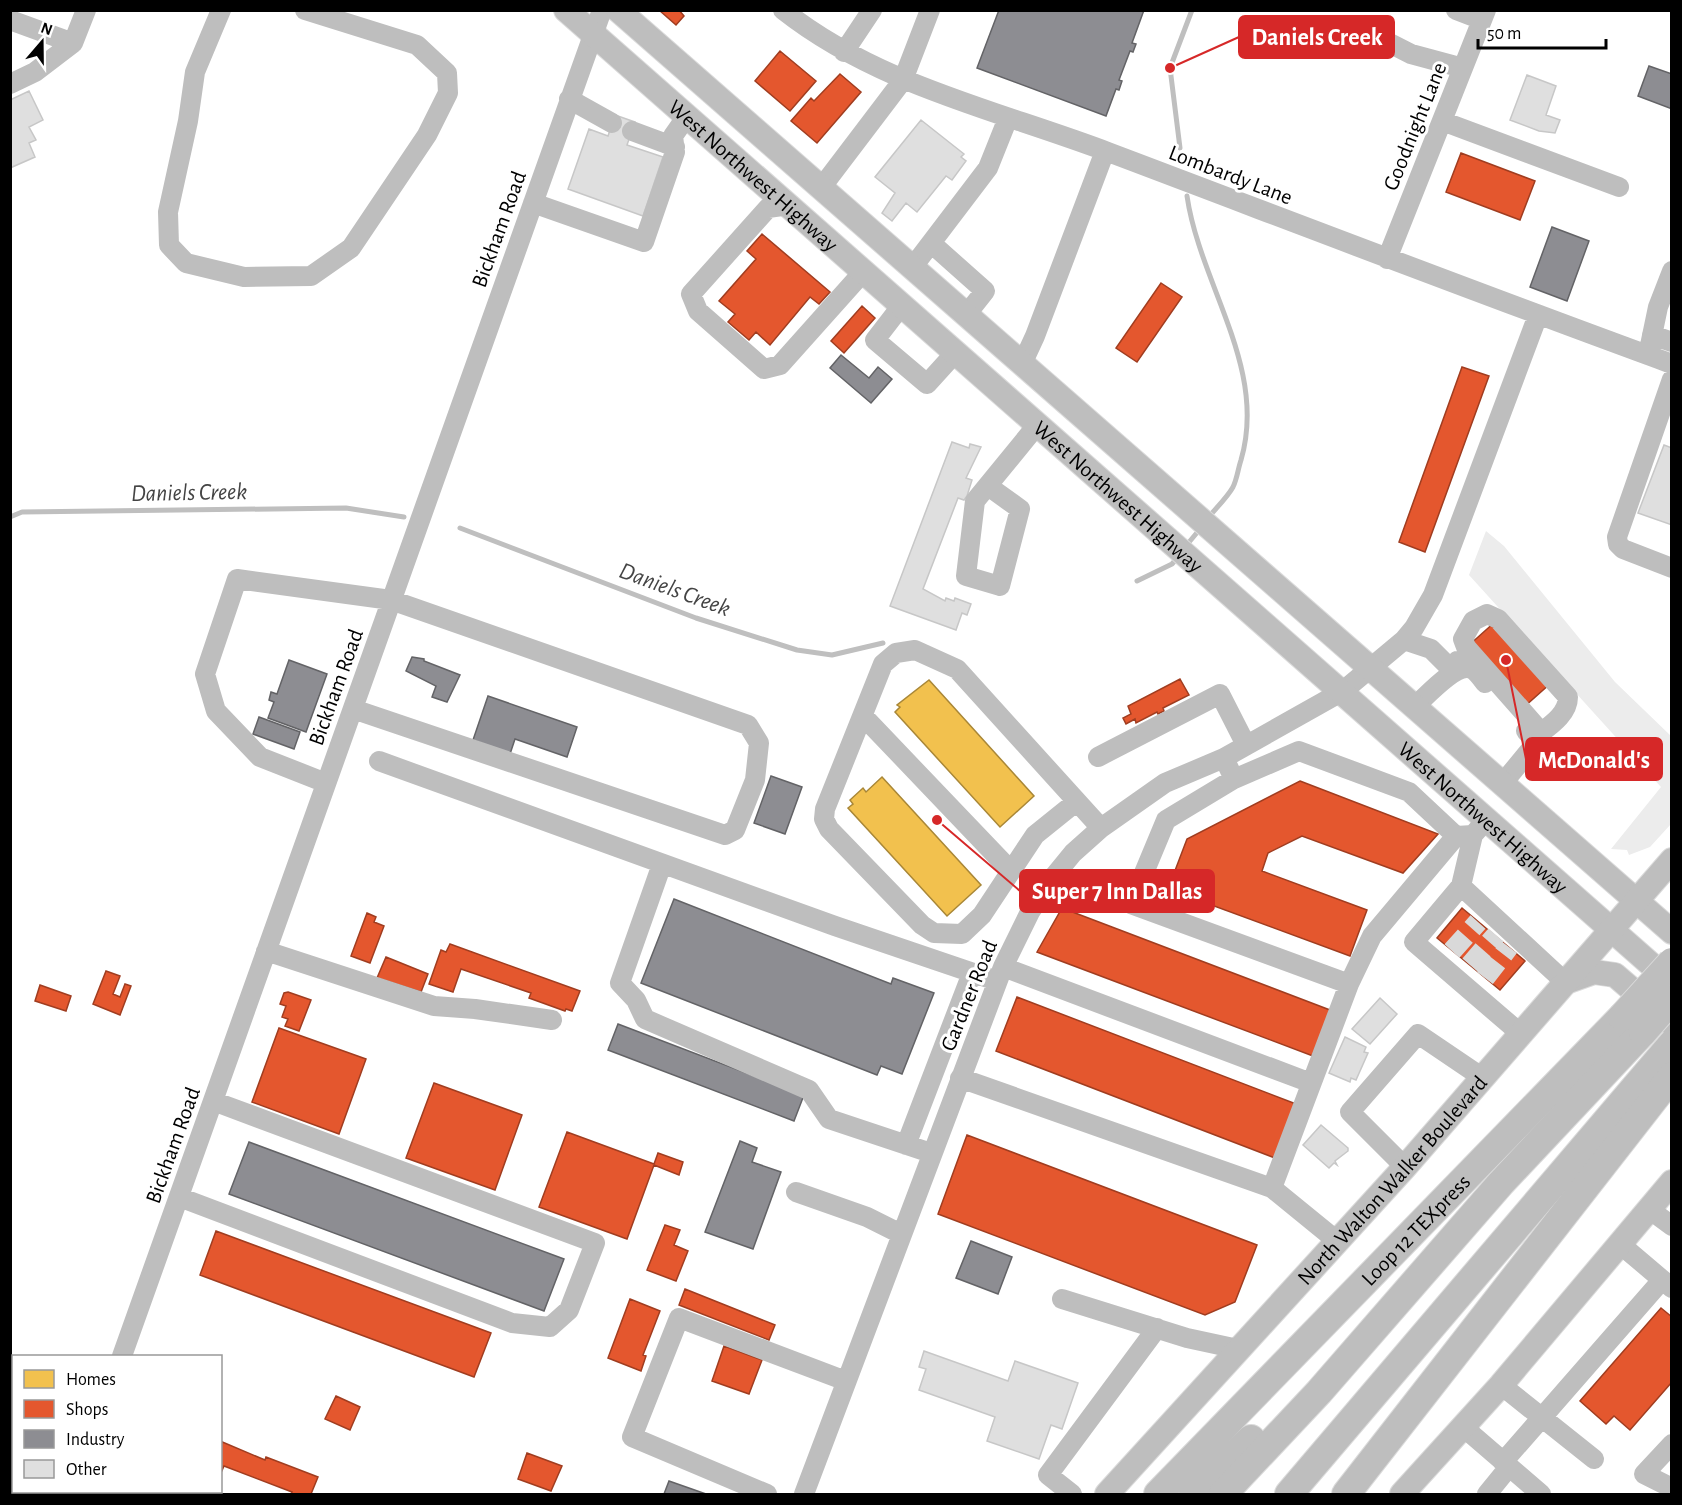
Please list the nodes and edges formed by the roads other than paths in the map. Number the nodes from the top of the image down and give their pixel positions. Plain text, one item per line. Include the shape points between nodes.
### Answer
1 (86, 10) edge
2 (221, 10) edge
3 (305, 10) edge
4 (566, 10) edge
5 (602, 10) edge
6 (618, 10) edge
7 (872, 10) edge
8 (930, 10) edge
9 (1456, 10) edge
10 (786, 11) edge
11 (1484, 15) edge
12 (10, 20) edge
13 (593, 34) junction
14 (1302, 40) dead end
15 (73, 43) junction
16 (844, 52) junction
17 (1463, 68) junction
18 (903, 80) junction
19 (10, 84) edge
20 (570, 99) junction
21 (687, 116) junction
22 (1008, 118) junction
23 (1442, 121) junction
24 (612, 123) dead end
25 (632, 131) dead end
26 (675, 147) junction
27 (1105, 151) junction
28 (816, 184) junction
29 (1619, 187) dead end
30 (533, 203) junction
31 (789, 205) junction
32 (931, 243) junction
33 (1388, 259) junction
34 (912, 268) junction
35 (864, 272) junction
36 (1671, 272) edge
37 (902, 305) junction
38 (1538, 315) junction
39 (973, 321) junction
40 (1652, 335) junction
41 (1671, 342) edge
42 (956, 352) junction
43 (1648, 355) junction
44 (1022, 364) junction
45 (1671, 364) edge
46 (1671, 379) edge
47 (1666, 415) edge
48 (1038, 424) junction
49 (988, 486) junction
50 (1671, 567) edge
51 (391, 600) junction
52 (1463, 639) junction
53 (1404, 640) junction
54 (1371, 670) junction
55 (1454, 672) junction
56 (1343, 692) junction
57 (1414, 707) junction
58 (353, 708) junction
59 (863, 716) junction
60 (1537, 735) junction
61 (1246, 745) junction
62 (1098, 757) dead end
63 (1224, 758) junction
64 (379, 761) dead end
65 (1234, 779) junction
66 (326, 783) junction
67 (1502, 784) junction
68 (1076, 802) junction
69 (1101, 828) junction
70 (1472, 830) junction
71 (1671, 860) edge
72 (662, 864) junction
73 (1011, 871) junction
74 (1055, 875) junction
75 (1461, 886) junction
76 (1636, 900) junction
77 (1131, 904) junction
78 (1612, 928) junction
79 (1671, 932) edge
80 (266, 951) junction
81 (1671, 962) edge
82 (972, 973) junction
83 (1000, 974) junction
84 (1565, 982) junction
85 (1671, 983) edge
86 (1349, 984) junction
87 (1671, 999) edge
88 (552, 1020) dead end
89 (1671, 1024) edge
90 (1633, 1025) junction
91 (1521, 1034) junction
92 (1669, 1058) edge
93 (960, 1078) junction
94 (1483, 1078) junction
95 (1311, 1083) junction
96 (213, 1101) junction
97 (906, 1145) junction
98 (931, 1153) junction
99 (1405, 1167) junction
100 (1671, 1182) edge
101 (1272, 1188) junction
102 (796, 1192) dead end
103 (179, 1197) junction
104 (1649, 1209) junction
105 (1671, 1226) edge
106 (901, 1234) junction
107 (1337, 1241) junction
108 (1620, 1244) junction
109 (1668, 1282) edge
110 (1062, 1299) dead end
111 (1157, 1328) junction
112 (1238, 1349) junction
113 (122, 1355) edge
114 (846, 1381) junction
115 (1501, 1385) junction
116 (1319, 1392) junction
117 (1540, 1418) junction
118 (1462, 1426) junction
119 (1671, 1444) edge
120 (1594, 1460) dead end
121 (1506, 1465) junction
122 (1671, 1488) edge
123 (767, 1494) edge
124 (804, 1494) edge
125 (1072, 1494) edge
126 (1107, 1494) edge
127 (1158, 1494) edge
128 (1193, 1494) edge
129 (1224, 1494) edge
130 (1288, 1494) edge
131 (1346, 1494) edge
132 (1402, 1494) edge
133 (1487, 1494) edge
134 (1541, 1494) edge

1 - 15 street
2 - 3 street via 195,72 168,212 169,245 186,263 244,277 311,276 351,248 427,135 448,93 447,73 417,45
4 - 13 main road, West Northwest Highway
5 - 13 street
6 - 28 main road, West Northwest Highway
7 - 16 street
8 - 18 street
9 - 11 street
10 - 16 street, Lombardy Lane
11 - 17 street, Goodnight Lane
12 - 15 street
13 - 20 street, Bickham Road
13 - 21 main road, West Northwest Highway
14 - 17 street via 1356,26 1411,54
15 - 19 street via 35,72
16 - 18 street, Lombardy Lane
17 - 23 street, Goodnight Lane
18 - 22 street, Lombardy Lane
18 - 28 street
20 - 24 street
20 - 30 street, Bickham Road
21 - 26 street via 674,136
21 - 31 main road, West Northwest Highway
22 - 27 street, Lombardy Lane
22 - 32 street via 988,168
23 - 29 street
23 - 33 street, Goodnight Lane
25 - 26 street
26 - 30 street via 644,242
27 - 33 street, Lombardy Lane
27 - 44 street
28 - 31 main road
28 - 34 main road, West Northwest Highway
30 - 51 street, Bickham Road
31 - 35 main road, West Northwest Highway
31 - 35 street via 768,208 691,294 698,311 764,369 780,365
32 - 34 street
32 - 39 street via 985,291
33 - 38 street, Lombardy Lane
34 - 39 main road, West Northwest Highway
35 - 37 main road, West Northwest Highway
36 - 40 street
37 - 42 main road, West Northwest Highway
37 - 42 street via 875,340 927,384
38 - 43 street, Lombardy Lane
38 - 53 street, Gardner Road via 1433,595
39 - 42 main road
39 - 44 main road, West Northwest Highway
40 - 41 street
40 - 43 street
42 - 48 main road, West Northwest Highway
43 - 45 street, Lombardy Lane
44 - 54 main road, West Northwest Highway
46 - 47 street
47 - 50 street via 1617,537 1623,549
48 - 49 street
48 - 56 main road, West Northwest Highway
49 - 49 street via 975,501 966,576 1000,586 1020,509
51 - 58 street, Bickham Road
51 - 58 street via 748,725 759,743 755,780 735,830 725,834
51 - 66 street via 237,579 205,674 216,711 260,757
52 - 55 street
52 - 60 street
52 - 60 street via 1473,621 1487,614 1498,619 1568,697 1559,717
53 - 54 street, Gardner Road
53 - 55 street via 1431,649
54 - 56 street, Gardner Road
54 - 57 main road, West Northwest Highway
55 - 57 street
55 - 60 street via 1463,668 1475,672
56 - 61 street, Gardner Road
56 - 70 main road, West Northwest Highway
57 - 67 main road, West Northwest Highway
58 - 66 street, Bickham Road
59 - 68 street via 883,664 896,653 915,650 957,669
59 - 73 street
59 - 73 street via 824,819 829,829 910,914 934,933 962,934 982,915
60 - 67 street via 1531,749
61 - 62 street via 1220,694
61 - 63 street, Gardner Road
63 - 65 street
63 - 69 street, Gardner Road via 1165,783
64 - 72 street
65 - 70 street via 1299,751 1409,792
65 - 77 street via 1166,820
66 - 80 street, Bickham Road
67 - 76 main road, West Northwest Highway
68 - 69 street
68 - 73 street via 1035,835
69 - 74 street, Gardner Road
70 - 75 street
70 - 78 main road, West Northwest Highway
70 - 86 street via 1372,936
71 - 76 main road, North Walton Walker Boulevard
72 - 82 street
72 - 97 street via 620,983 636,1000 645,1019 809,1090 830,1119
74 - 77 street
74 - 83 street, Gardner Road via 1030,912
75 - 84 street via 1483,917
75 - 91 street via 1414,942 1447,958 1471,978
76 - 78 main road, North Walton Walker Boulevard
76 - 79 main road, West Northwest Highway
77 - 86 street
78 - 84 main road, North Walton Walker Boulevard
78 - 85 main road, West Northwest Highway
80 - 88 street via 434,1006
80 - 96 street, Bickham Road
81 - 90 highway, Loop 12 TEXpress, bridge
82 - 83 street
82 - 97 street
83 - 93 street, Gardner Road
83 - 95 street
84 - 89 main road via 1594,972 1615,975
84 - 91 main road, North Walton Walker Boulevard
86 - 95 street
87 - 90 highway, bridge
90 - 116 highway via 1502,1183
90 - 127 highway, Loop 12 TEXpress
91 - 94 main road, North Walton Walker Boulevard
92 - 130 highway
92 - 131 highway
93 - 98 street, Gardner Road
93 - 101 street
94 - 99 main road, North Walton Walker Boulevard
94 - 99 street via 1418,1034 1350,1112
95 - 101 street
96 - 103 street, Bickham Road
96 - 103 street via 595,1243 569,1310 550,1327 512,1323
97 - 98 street
98 - 106 street, Gardner Road
99 - 107 main road, North Walton Walker Boulevard
100 - 104 main road
101 - 107 street
102 - 106 street via 867,1217
103 - 113 street, Bickham Road
104 - 105 street
104 - 108 main road
106 - 114 street, Gardner Road
107 - 112 main road, North Walton Walker Boulevard
108 - 109 street
108 - 115 main road
109 - 117 street
110 - 111 street
111 - 112 street
111 - 125 street via 1048,1475
112 - 126 main road, North Walton Walker Boulevard
114 - 123 street via 679,1318 632,1437
114 - 124 street, Gardner Road
115 - 117 street
115 - 118 main road
116 - 128 highway via 1277,1414
116 - 129 highway
117 - 120 street
117 - 121 street
118 - 121 street
118 - 132 main road
119 - 122 street via 1644,1474
121 - 133 street
121 - 134 street

